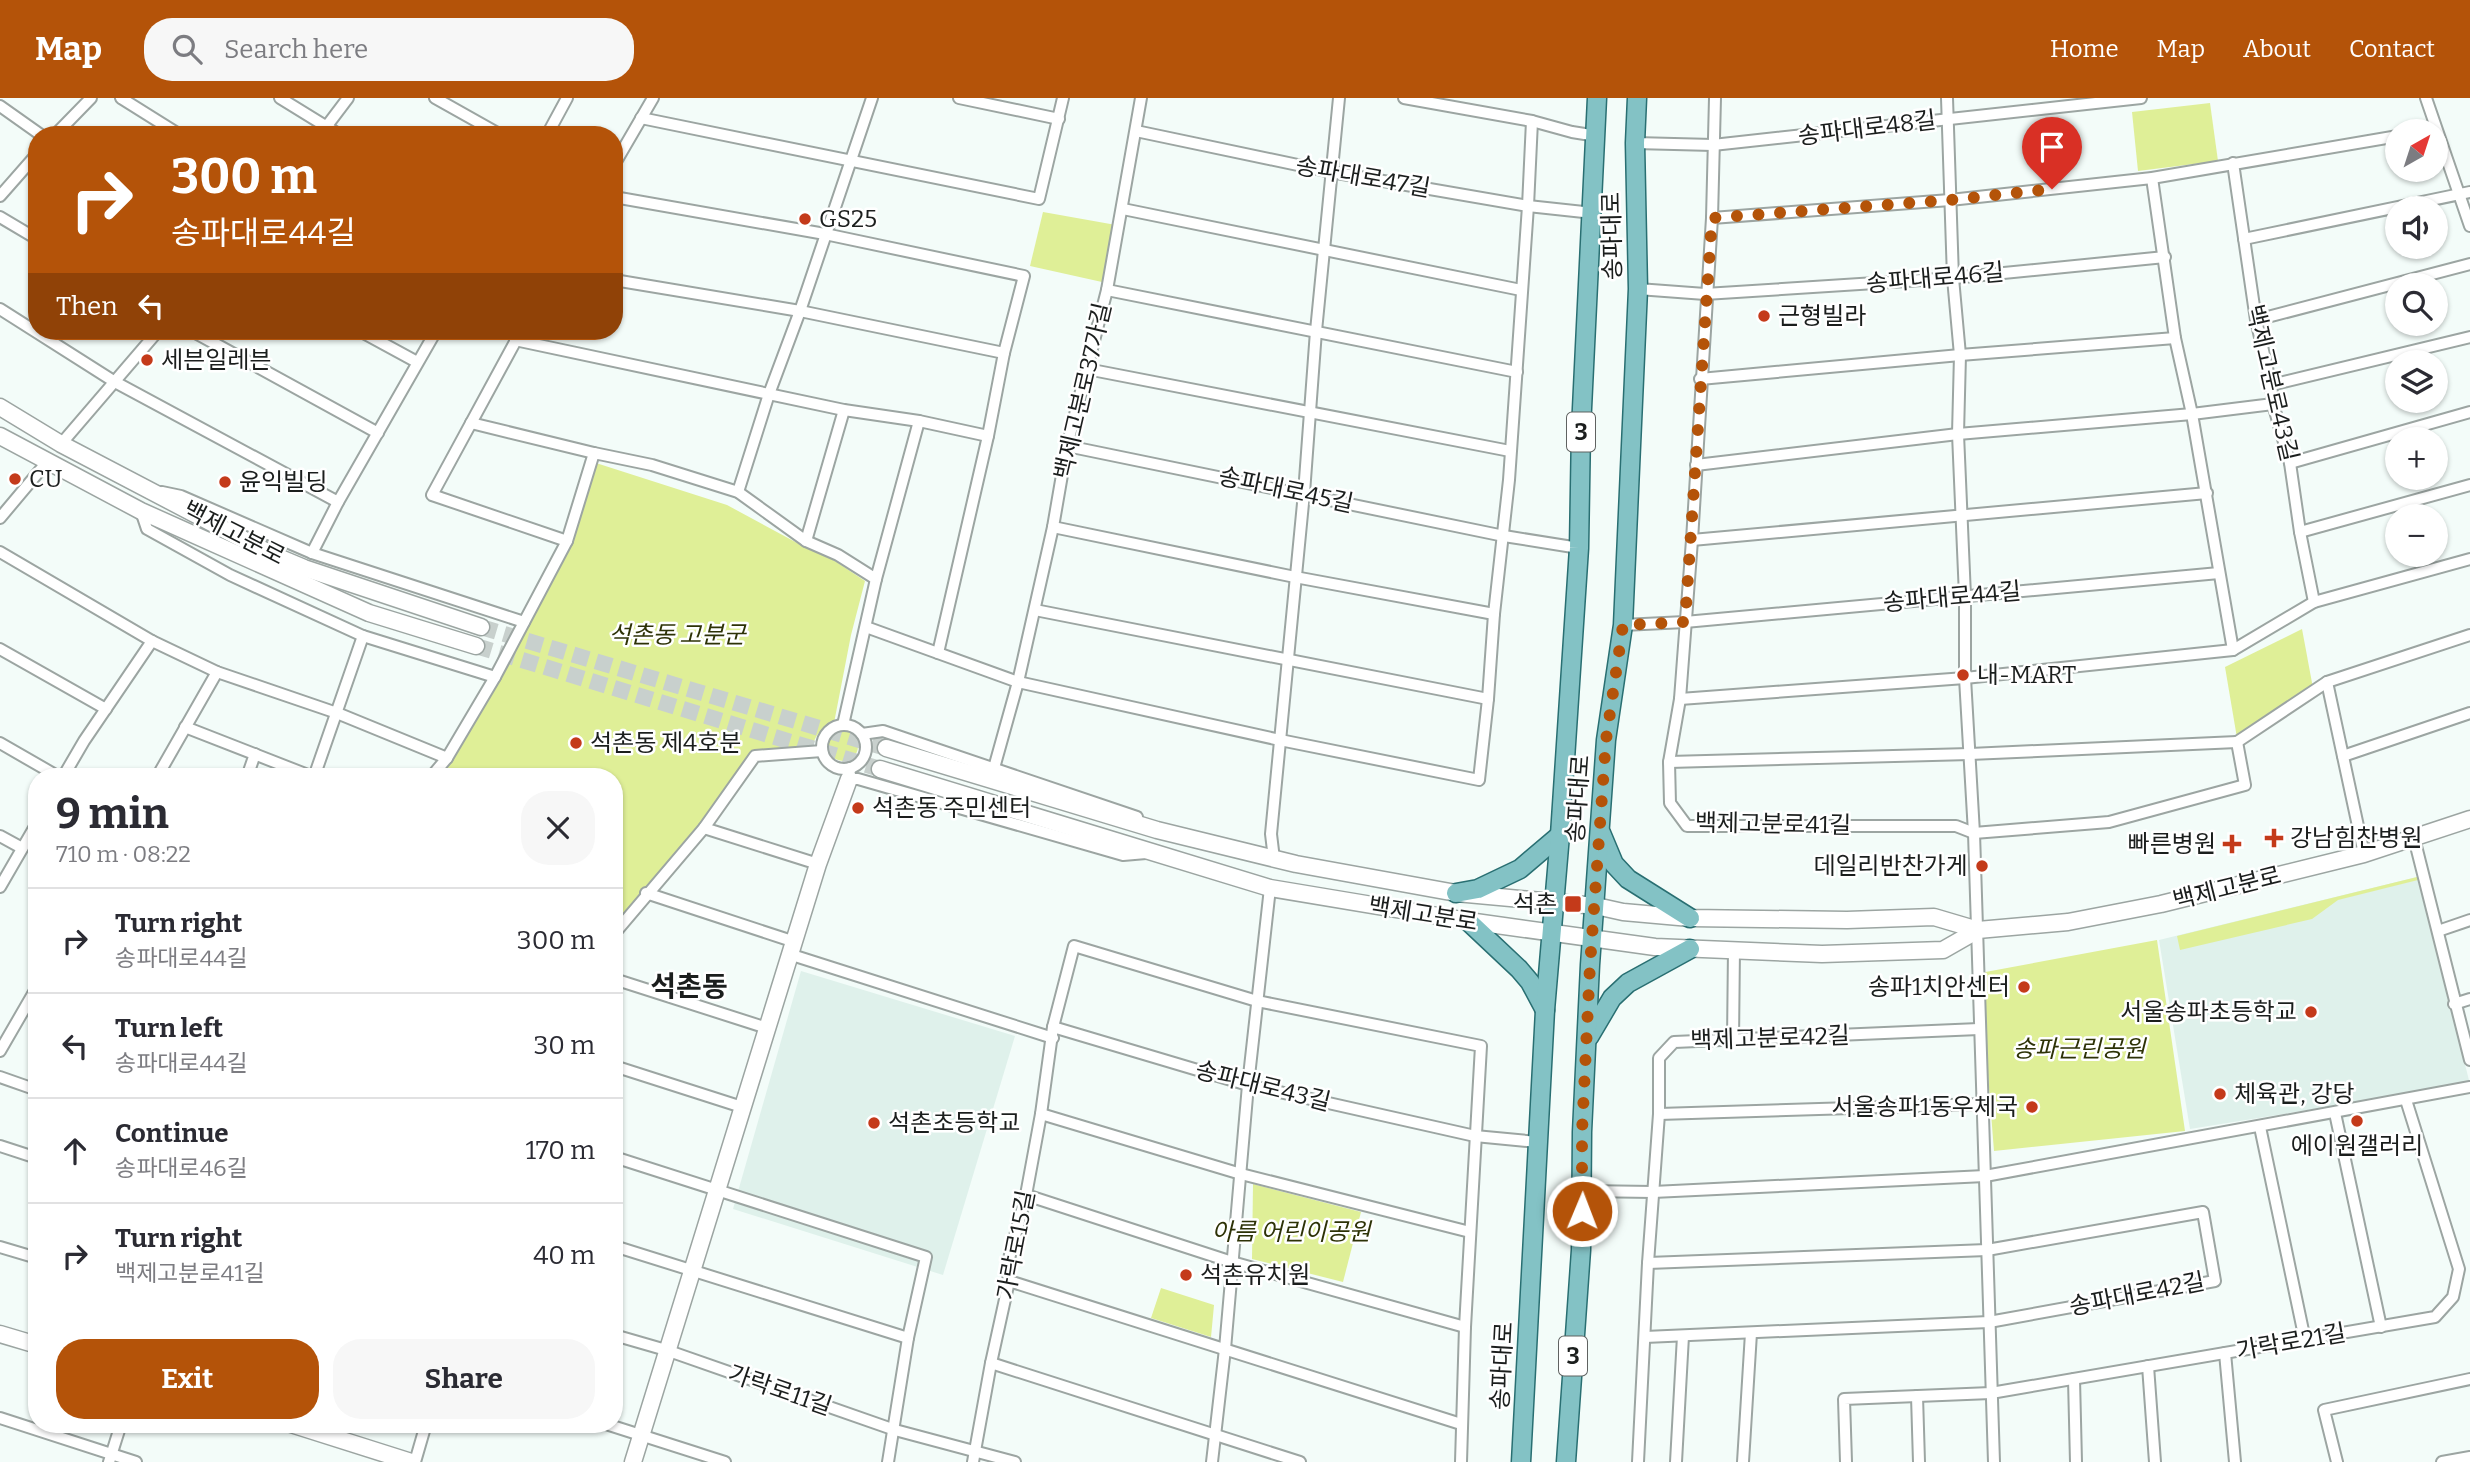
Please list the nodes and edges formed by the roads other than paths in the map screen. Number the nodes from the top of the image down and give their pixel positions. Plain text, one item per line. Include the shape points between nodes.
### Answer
1 (90, 98) edge
2 (121, 98) edge
3 (280, 98) edge
4 (348, 98) edge
5 (435, 98) edge
6 (567, 98) edge
7 (653, 98) edge
8 (872, 98) edge
9 (959, 98) edge
10 (1063, 98) edge
11 (1141, 98) edge
12 (1339, 98) edge
13 (1404, 98) edge
14 (1597, 98) edge
15 (1637, 98) edge
16 (1716, 98) edge
17 (1947, 98) edge
18 (2141, 98) edge
19 (2426, 98) edge
20 (0, 106) edge
21 (641, 118) junction
22 (1948, 118) junction
23 (1059, 119) junction
24 (2430, 119) edge
25 (1532, 121) junction
26 (28, 126) edge
27 (64, 126) edge
28 (166, 126) edge
29 (316, 126) edge
30 (327, 126) edge
31 (485, 126) edge
32 (552, 126) edge
33 (1136, 131) junction
34 (1597, 136) junction
35 (2385, 138) edge
36 (1635, 143) junction
37 (1713, 145) junction
38 (623, 149) edge
39 (850, 160) junction
40 (2448, 162) edge
41 (2233, 163) junction
42 (28, 165) edge
43 (1331, 172) junction
44 (2152, 177) junction
45 (2464, 193) edge
46 (0, 195) edge
47 (623, 199) edge
48 (1950, 200) junction
49 (1528, 206) junction
50 (1123, 209) junction
51 (1593, 213) junction
52 (0, 217) edge
53 (1712, 218) junction
54 (2470, 226) edge
55 (28, 234) edge
56 (825, 234) junction
57 (2244, 239) junction
58 (1324, 248) junction
59 (2165, 257) junction
60 (2470, 264) edge
61 (1953, 278) junction
62 (623, 282) edge
63 (1638, 289) junction
64 (1107, 290) junction
65 (1521, 290) junction
66 (1705, 294) junction
67 (0, 309) edge
68 (800, 311) junction
69 (2256, 320) junction
70 (28, 327) edge
71 (1316, 331) junction
72 (2470, 337) edge
73 (2175, 338) junction
74 (49, 340) edge
75 (150, 340) edge
76 (208, 340) edge
77 (377, 340) edge
78 (430, 340) edge
79 (516, 340) edge
80 (535, 340) edge
81 (1004, 353) junction
82 (1960, 355) junction
83 (417, 362) junction
84 (1087, 369) junction
85 (1517, 372) junction
86 (1700, 379) junction
87 (115, 382) junction
88 (2271, 385) junction
89 (769, 394) junction
90 (2273, 404) junction
91 (0, 407) edge
92 (844, 410) junction
93 (1311, 412) junction
94 (2470, 412) edge
95 (2192, 414) junction
96 (919, 421) junction
97 (471, 424) junction
98 (378, 433) junction
99 (1958, 433) junction
100 (0, 436) edge
101 (988, 436) junction
102 (61, 444) junction
103 (1067, 446) junction
104 (1510, 451) junction
105 (594, 453) junction
106 (47, 462) junction
107 (2290, 463) junction
108 (1696, 465) junction
109 (2470, 485) edge
110 (153, 491) junction
111 (737, 492) junction
112 (2207, 492) junction
113 (1304, 493) junction
114 (338, 502) junction
115 (141, 511) junction
116 (1960, 514) junction
117 (0, 518) edge
118 (1053, 527) junction
119 (2300, 532) junction
120 (1504, 536) junction
121 (1692, 540) junction
122 (567, 541) junction
123 (806, 541) junction
124 (1579, 548) junction
125 (0, 552) edge
126 (312, 553) junction
127 (2470, 559) edge
128 (2219, 573) junction
129 (1295, 577) junction
130 (876, 579) junction
131 (1965, 596) junction
132 (2314, 602) junction
133 (1035, 610) junction
134 (1494, 614) junction
135 (524, 622) junction
136 (1685, 622) junction
137 (1623, 625) junction
138 (481, 627) tunnel mouth
139 (866, 627) junction
140 (2470, 635) edge
141 (363, 636) junction
142 (152, 641) junction
143 (476, 646) tunnel mouth
144 (0, 649) edge
145 (2233, 650) junction
146 (937, 653) junction
147 (1289, 661) junction
148 (217, 672) junction
149 (495, 677) junction
150 (1965, 678) junction
151 (1017, 682) junction
152 (2327, 682) junction
153 (1488, 699) junction
154 (1681, 699) junction
155 (106, 709) junction
156 (337, 713) junction
157 (2470, 713) edge
158 (843, 725) junction
159 (186, 727) junction
160 (862, 734) junction
161 (1280, 740) junction
162 (2237, 742) junction
163 (0, 743) edge
164 (886, 748) tunnel mouth
165 (822, 751) junction
166 (255, 754) junction
167 (1970, 754) junction
168 (2343, 756) junction
169 (446, 758) junction
170 (1669, 762) junction
171 (45, 768) edge
172 (67, 768) edge
173 (162, 768) edge
174 (250, 768) edge
175 (290, 768) edge
176 (316, 768) edge
177 (438, 768) edge
178 (994, 768) junction
179 (880, 769) tunnel mouth
180 (849, 774) junction
181 (2470, 819) edge
182 (704, 828) junction
183 (1157, 830) junction
184 (1600, 830) junction
185 (1974, 833) junction
186 (1560, 835) junction
187 (0, 836) edge
188 (28, 838) edge
189 (2414, 838) junction
190 (22, 848) junction
191 (1152, 852) junction
192 (2364, 854) junction
193 (1274, 859) junction
194 (818, 864) junction
195 (0, 887) edge
196 (1270, 888) junction
197 (646, 893) junction
198 (1456, 893) junction
199 (1554, 902) junction
200 (1596, 906) junction
201 (1690, 919) junction
202 (2470, 920) edge
203 (1468, 921) junction
204 (623, 922) edge
205 (1978, 930) junction
206 (2438, 931) junction
207 (1552, 933) junction
208 (1593, 938) junction
209 (793, 949) junction
210 (1690, 949) junction
211 (1734, 950) junction
212 (623, 982) edge
213 (2470, 999) edge
214 (1257, 1000) junction
215 (28, 1003) edge
216 (2454, 1003) junction
217 (24, 1010) junction
218 (1545, 1010) junction
219 (28, 1011) edge
220 (767, 1028) junction
221 (1979, 1030) junction
222 (1053, 1032) junction
223 (1588, 1040) junction
224 (1733, 1040) junction
225 (0, 1051) edge
226 (2470, 1060) edge
227 (623, 1069) edge
228 (0, 1077) edge
229 (1248, 1085) junction
230 (28, 1087) edge
231 (2470, 1087) edge
232 (2406, 1100) junction
233 (1983, 1104) junction
234 (742, 1107) junction
235 (2335, 1113) junction
236 (1041, 1114) junction
237 (1659, 1114) junction
238 (2260, 1126) junction
239 (1475, 1136) junction
240 (1538, 1142) junction
241 (0, 1146) edge
242 (28, 1155) edge
243 (623, 1160) edge
244 (1241, 1174) junction
245 (1985, 1176) junction
246 (719, 1189) junction
247 (1583, 1191) junction
248 (1653, 1192) junction
249 (1026, 1195) junction
250 (1470, 1232) junction
251 (0, 1247) edge
252 (623, 1249) edge
253 (1987, 1250) junction
254 (28, 1255) edge
255 (1232, 1262) junction
256 (1648, 1263) junction
257 (691, 1270) junction
258 (1009, 1281) junction
259 (1989, 1322) junction
260 (1465, 1327) junction
261 (2381, 1327) junction
262 (1751, 1333) junction
263 (0, 1334) edge
264 (1683, 1336) junction
265 (1645, 1337) junction
266 (623, 1338) edge
267 (908, 1338) junction
268 (2305, 1340) junction
269 (28, 1342) edge
270 (1225, 1349) junction
271 (666, 1350) junction
272 (2225, 1353) junction
273 (991, 1363) junction
274 (2148, 1366) junction
275 (2074, 1379) junction
276 (2470, 1379) edge
277 (1992, 1393) junction
278 (1917, 1396) junction
279 (0, 1418) edge
280 (1461, 1424) junction
281 (28, 1428) edge
282 (623, 1429) edge
283 (895, 1430) junction
284 (42, 1433) edge
285 (118, 1433) edge
286 (320, 1433) edge
287 (423, 1433) edge
288 (641, 1434) junction
289 (1214, 1435) junction
290 (975, 1450) junction
291 (2470, 1457) edge
292 (111, 1458) edge
293 (136, 1462) edge
294 (413, 1462) edge
295 (633, 1462) edge
296 (725, 1462) edge
297 (888, 1462) edge
298 (973, 1462) edge
299 (1015, 1462) edge
300 (1212, 1462) edge
301 (1300, 1462) edge
302 (1461, 1462) edge
303 (1521, 1462) edge
304 (1566, 1462) edge
305 (1638, 1462) edge
306 (1676, 1462) edge
307 (1743, 1462) edge
308 (1846, 1462) edge
309 (1919, 1462) edge
310 (1994, 1462) edge
311 (2076, 1462) edge
312 (2155, 1462) edge
313 (2235, 1462) edge
314 (2337, 1462) edge
315 (2442, 1462) edge

1 - 27 street
2 - 28 street
3 - 29 street
4 - 30 street
5 - 31 street
6 - 32 street
7 - 21 street
8 - 39 street
9 - 23 street
10 - 23 street
11 - 33 street, 백제고분로37가길
12 - 43 street
13 - 25 street
14 - 34 main road, 송파대로 / 3
15 - 36 main road, 송파대로 / 3
16 - 37 street
17 - 22 street
18 - 22 street, 송파대로48길
19 - 24 street
20 - 26 street
21 - 38 street
21 - 39 street
22 - 37 street, 송파대로48길
22 - 48 street
23 - 39 street via 1040,199
25 - 34 street
25 - 49 street
33 - 43 street, 송파대로47길
33 - 50 street, 백제고분로37가길
34 - 51 main road, 송파대로 / 3
35 - 41 street
36 - 37 street, 송파대로48길
36 - 63 main road, 송파대로 / 3
37 - 53 street
39 - 56 street
40 - 45 street
41 - 44 street
41 - 57 street, 백제고분로43길
42 - 46 street
43 - 49 street, 송파대로47길
43 - 58 street
44 - 48 street
44 - 59 street
45 - 54 street
45 - 57 street
47 - 56 street
48 - 53 street
48 - 61 street
49 - 51 street, 송파대로47길
49 - 65 street
50 - 58 street
50 - 64 street, 백제고분로37가길
51 - 124 main road, 송파대로 / 3
52 - 55 street
53 - 66 street
56 - 68 street
56 - 81 street via 1024,276
57 - 69 street, 백제고분로43길
58 - 65 street
58 - 71 street
59 - 61 street, 송파대로46길
59 - 73 street
60 - 69 street
61 - 66 street, 송파대로46길
61 - 82 street
62 - 68 street
63 - 66 street, 송파대로46길
63 - 137 main road, 송파대로 / 3
64 - 71 street
64 - 84 street, 백제고분로37가길
65 - 85 street
66 - 86 street
67 - 70 street
68 - 81 street
68 - 89 street
69 - 88 street, 백제고분로43길
71 - 85 street
71 - 93 street
72 - 88 street
73 - 82 street
73 - 95 street
74 - 87 street
75 - 87 street
76 - 98 street
77 - 83 street
78 - 83 street
79 - 97 street
80 - 89 street
81 - 101 street
82 - 86 street
82 - 99 street
83 - 98 street
84 - 93 street
84 - 103 street, 백제고분로37가길
85 - 104 street
86 - 108 street
87 - 102 street
87 - 114 street
88 - 90 street, 백제고분로43길
89 - 92 street
89 - 111 street
90 - 95 street
90 - 107 street, 백제고분로43길
91 - 102 main road, 백제고분로
92 - 96 street
92 - 123 street
93 - 104 street
93 - 113 street
94 - 107 street
95 - 99 street
95 - 112 street
96 - 101 street
96 - 130 street
97 - 105 street
97 - 122 street via 432,495
98 - 114 street
99 - 108 street
99 - 116 street
100 - 106 main road, 백제고분로
101 - 146 street
102 - 110 main road, 백제고분로
103 - 113 street, 송파대로45길
103 - 118 street, 백제고분로37가길
104 - 120 street
105 - 111 street via 652,465
105 - 122 street
106 - 115 main road, 백제고분로
106 - 117 street
107 - 119 street, 백제고분로43길
108 - 121 street
109 - 119 street
110 - 126 street via 181,495
110 - 138 main road, 백제고분로 via 304,568
111 - 123 street
112 - 116 street
112 - 128 street
113 - 120 street, 송파대로45길
113 - 129 street
114 - 126 street
115 - 141 street via 146,529 230,575
115 - 143 main road, 백제고분로 via 369,613
116 - 121 street
116 - 131 street
118 - 129 street
118 - 133 street, 백제고분로37가길
119 - 132 street, 백제고분로43길
120 - 124 street, 송파대로45길
120 - 134 street
121 - 136 street
122 - 135 street
123 - 130 street
124 - 186 main road, 송파대로 / 3
125 - 142 street
126 - 135 street
127 - 132 street
128 - 131 street, 송파대로44길
128 - 145 street
129 - 134 street
129 - 147 street
130 - 139 street
131 - 136 street, 송파대로44길
131 - 150 street
132 - 145 street
133 - 147 street
133 - 151 street, 백제고분로37가길
134 - 153 street
135 - 149 street
136 - 137 street, 송파대로44길
136 - 154 street
137 - 184 main road, 송파대로 / 3 via 1606,740
139 - 146 street
139 - 158 street
140 - 152 street
141 - 149 street
141 - 156 street
142 - 148 street
142 - 155 street
144 - 155 street
145 - 150 street
146 - 151 street
147 - 153 street
147 - 161 street
148 - 156 street
148 - 159 street
149 - 169 street
150 - 154 street
150 - 167 street
151 - 161 street
151 - 178 street, 백제고분로37가길
152 - 162 street
152 - 168 street
153 - 161 street via 1479,780
154 - 170 street
155 - 172 street
156 - 169 street
156 - 176 street
157 - 168 street
158 - 160 street
158 - 165 street via 829,731
159 - 166 street
159 - 173 street
160 - 178 street via 883,731
160 - 180 street via 865,754
161 - 193 street via 1271,834
162 - 167 street
162 - 185 street, 백제고분로41길 via 2245,785 2109,822
163 - 171 street
164 - 183 main road, 백제고분로
165 - 180 street via 830,764
165 - 182 street via 755,756
166 - 174 street
166 - 175 street
167 - 170 street
167 - 185 street
168 - 192 street
169 - 177 street
170 - 185 street, 백제고분로41길 via 1670,803 1687,826 1956,826
178 - 183 street via 1135,816
179 - 191 main road, 백제고분로
180 - 191 street via 1123,855
180 - 194 main road
181 - 189 main road, 백제고분로
182 - 194 street
182 - 197 street
183 - 193 main road, 백제고분로
184 - 200 main road, 송파대로 / 3
184 - 201 main road via 1615,864 1628,879
185 - 205 street
186 - 198 main road via 1520,869 1478,889
186 - 199 main road, 송파대로 / 3
187 - 190 street
188 - 190 street
189 - 192 main road, 백제고분로
189 - 206 street
190 - 195 street
191 - 196 main road, 백제고분로
192 - 205 main road, 백제고분로 via 2122,912
193 - 198 main road, 백제고분로
194 - 209 main road
196 - 203 main road, 백제고분로
196 - 214 street
197 - 204 street
197 - 209 street
198 - 199 main road, 백제고분로
199 - 200 main road, 백제고분로
199 - 207 main road, 송파대로 / 3
200 - 201 main road, 백제고분로
200 - 208 main road, 송파대로 / 3
201 - 205 main road, 백제고분로 via 1934,917
202 - 206 street
203 - 207 main road, 백제고분로
203 - 218 main road via 1519,969
205 - 211 main road, 백제고분로 via 1942,950 1822,954
205 - 221 street
206 - 216 street
207 - 208 main road, 백제고분로
207 - 218 main road, 송파대로 / 3
208 - 210 main road, 백제고분로
208 - 223 main road, 송파대로 / 3
209 - 220 main road
209 - 222 street, 송파대로43길
210 - 211 main road, 백제고분로
210 - 223 main road via 1628,982 1612,998
211 - 224 street
212 - 220 street
213 - 216 street
214 - 222 street, 가락로15길 via 1074,946
214 - 229 street
214 - 239 street via 1481,1046
215 - 217 street
216 - 226 street
217 - 219 street
217 - 225 street
218 - 240 main road, 송파대로 / 3
220 - 234 main road
221 - 224 street, 백제고분로42길
221 - 233 street
222 - 229 street, 송파대로43길
222 - 236 street, 가락로15길
223 - 247 main road, 송파대로 / 3
224 - 237 street, 백제고분로42길 via 1674,1042 1659,1058
227 - 234 street
228 - 230 street
229 - 239 street, 송파대로43길
229 - 244 street
231 - 232 street
232 - 235 street
232 - 261 street, 가락로21길 via 2459,1269 2453,1297 2435,1317
233 - 237 street
233 - 245 street
234 - 246 main road
235 - 238 street
235 - 261 street
236 - 244 street
236 - 249 street, 가락로15길
237 - 248 street, 백제고분로42길
238 - 245 street
238 - 268 street
239 - 240 street, 송파대로43길
239 - 250 street
240 - 303 main road, 송파대로 / 3
241 - 242 street
243 - 246 street
244 - 250 street
244 - 255 street
245 - 248 street
245 - 253 street
246 - 257 main road
246 - 267 street via 926,1257
247 - 248 street
247 - 304 main road, 송파대로 / 3
248 - 256 street, 백제고분로42길
249 - 255 street
249 - 258 street, 가락로15길 via 1007,1266
250 - 260 street
251 - 254 street
252 - 257 street
253 - 256 street, 송파대로42길
253 - 259 street
253 - 259 street, 송파대로42길 via 2203,1212 2216,1281
255 - 260 street
255 - 270 street
256 - 265 street, 백제고분로42길
257 - 267 street
257 - 271 main road
258 - 270 street
258 - 273 street, 가락로15길
259 - 262 street, 송파대로42길
259 - 277 street
260 - 280 street
261 - 268 street, 가락로21길
262 - 264 street, 송파대로42길
262 - 307 street
263 - 269 main road
264 - 265 street, 송파대로42길
264 - 306 street
265 - 305 street, 백제고분로42길
266 - 271 street, 가락로11길
267 - 283 street
268 - 272 street, 가락로21길
270 - 280 street
270 - 289 street
271 - 283 street, 가락로11길
271 - 288 main road
272 - 274 street, 가락로21길
272 - 313 street
273 - 289 street
273 - 290 street, 가락로15길
274 - 275 street, 가락로21길
274 - 312 street
275 - 277 street, 가락로21길
275 - 311 street
276 - 314 street via 2324,1409
277 - 278 street, 가락로21길
277 - 310 street
278 - 308 street, 가락로21길 via 1844,1399
278 - 309 street
279 - 281 street
280 - 302 street
282 - 288 street
283 - 290 street, 가락로11길
283 - 297 street
284 - 292 street
285 - 292 street
286 - 294 main road
287 - 294 street
288 - 295 main road
288 - 296 street
289 - 300 street
289 - 301 street
290 - 298 street, 가락로15길
290 - 299 street, 가락로11길
291 - 315 street
292 - 293 street

